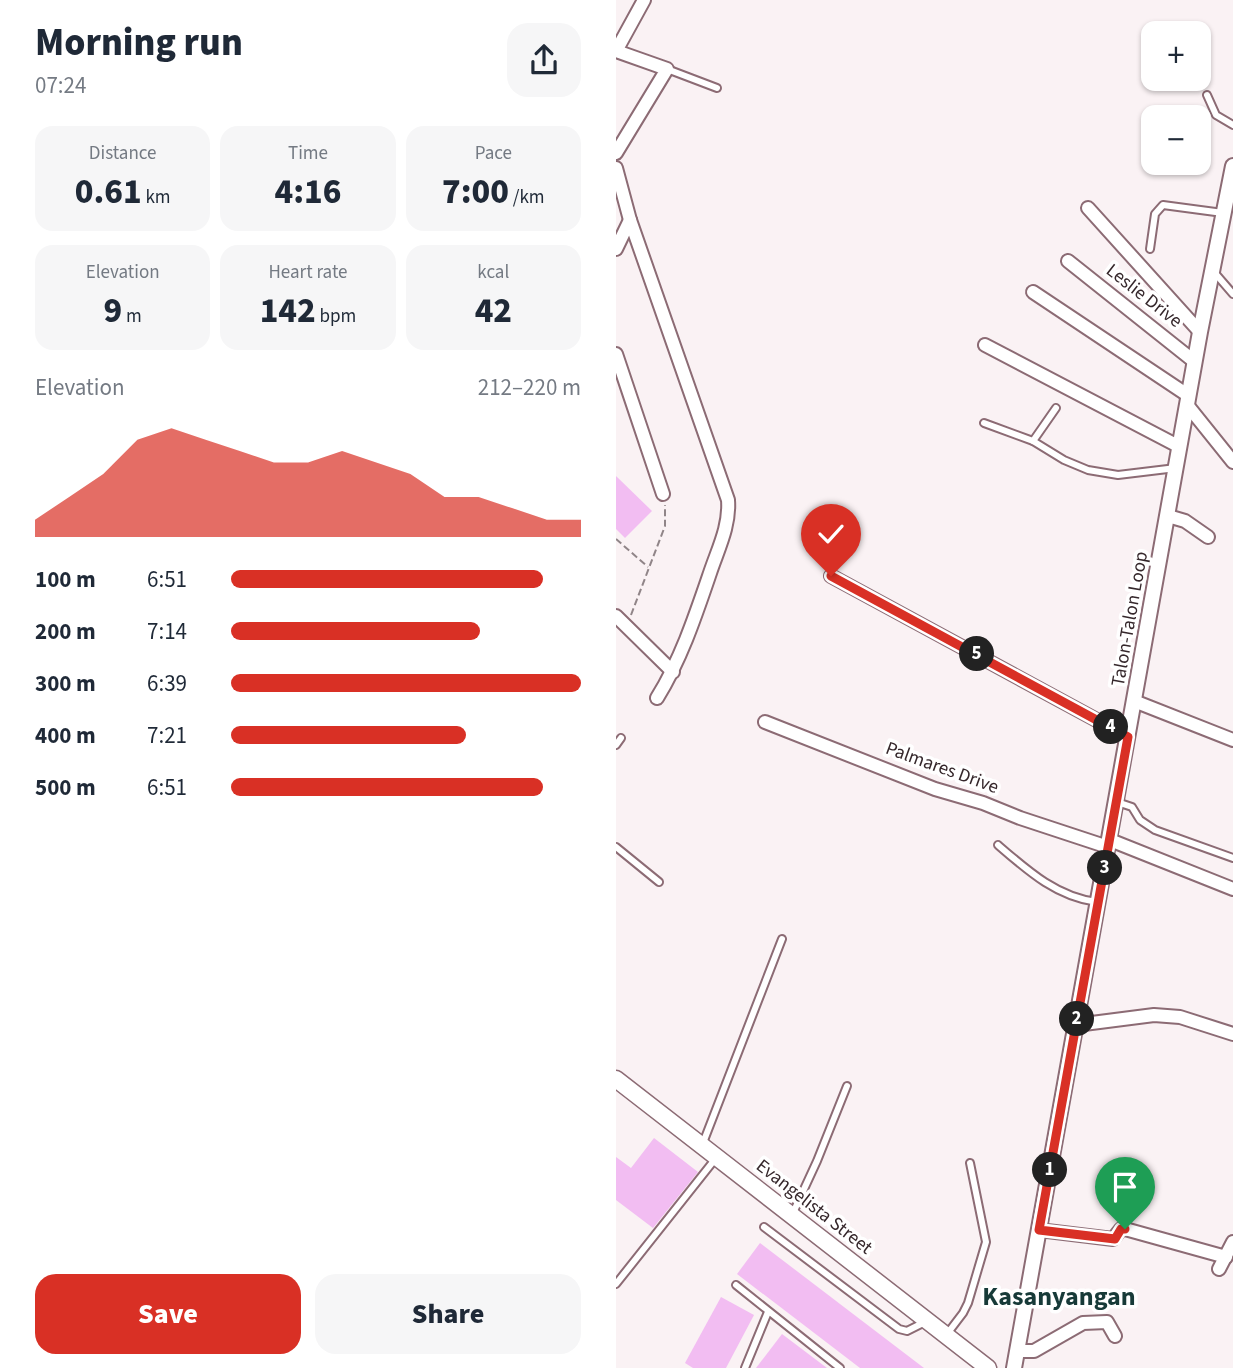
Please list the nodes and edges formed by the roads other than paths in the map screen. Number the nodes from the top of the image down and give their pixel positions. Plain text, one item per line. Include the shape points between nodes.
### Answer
1 (643, 0) edge
2 (616, 51) edge
3 (667, 69) junction
4 (717, 88) dead end
5 (1207, 95) dead end
6 (1233, 125) edge
7 (616, 153) edge
8 (1233, 166) edge
9 (616, 168) edge
10 (1088, 208) dead end
11 (1223, 214) junction
12 (630, 220) junction
13 (616, 249) edge
14 (1150, 249) dead end
15 (1068, 261) dead end
16 (1213, 270) junction
17 (1033, 292) dead end
18 (1233, 294) edge
19 (1200, 331) junction
20 (985, 345) dead end
21 (616, 354) edge
22 (1195, 362) junction
23 (619, 374) edge
24 (1189, 401) junction
25 (1056, 408) dead end
26 (984, 423) dead end
27 (1033, 441) junction
28 (1180, 447) junction
29 (1233, 462) edge
30 (1177, 468) junction
31 (663, 495) road end
32 (1168, 516) junction
33 (1208, 537) dead end
34 (831, 576) dead end
35 (616, 616) edge
36 (673, 671) junction
37 (656, 698) dead end
38 (1134, 701) junction
39 (765, 722) dead end
40 (1128, 737) junction
41 (1233, 740) edge
42 (1116, 802) junction
43 (1109, 844) junction
44 (998, 845) dead end
45 (616, 847) edge
46 (1233, 858) edge
47 (659, 882) dead end
48 (1233, 890) edge
49 (1099, 902) junction
50 (782, 939) dead end
51 (1076, 1025) junction
52 (1233, 1034) edge
53 (616, 1079) edge
54 (847, 1086) dead end
55 (701, 1147) junction
56 (716, 1158) junction
57 (970, 1163) dead end
58 (792, 1216) junction
59 (764, 1227) dead end
60 (1039, 1230) junction
61 (1233, 1242) edge
62 (616, 1284) edge
63 (736, 1285) dead end
64 (768, 1312) junction
65 (927, 1321) junction
66 (946, 1335) junction
67 (1115, 1336) dead end
68 (1017, 1351) junction
69 (745, 1368) edge
70 (840, 1368) edge
71 (988, 1368) edge
72 (1014, 1368) edge

1 - 2 street
2 - 3 street
3 - 4 lane
3 - 7 street
5 - 6 lane via 1216,115
8 - 11 street, Talon-Talon Loop
9 - 12 street
10 - 19 street
11 - 14 lane via 1163,205 1155,214
11 - 16 street, Talon-Talon Loop
12 - 13 street
12 - 36 street via 728,500 727,526
15 - 22 street, Leslie Drive
16 - 18 lane
16 - 19 street, Talon-Talon Loop
17 - 24 street
19 - 22 street, Talon-Talon Loop
20 - 28 street
21 - 23 street
22 - 24 street, Talon-Talon Loop
23 - 31 street
24 - 28 street, Talon-Talon Loop
24 - 29 street
25 - 27 lane
26 - 27 lane
27 - 30 lane via 1088,470 1118,475
28 - 30 street, Talon-Talon Loop
30 - 32 street, Talon-Talon Loop
32 - 33 street
32 - 38 street, Talon-Talon Loop
34 - 40 street
35 - 36 street
36 - 37 street
38 - 40 street, Talon-Talon Loop
38 - 41 street
39 - 43 street, Palmares Drive via 935,789
40 - 42 street, Talon-Talon Loop
42 - 43 street, Talon-Talon Loop
42 - 46 lane via 1132,807 1140,820 1155,830
43 - 48 street, Palmares Drive
43 - 49 street, Talon-Talon Loop
44 - 49 lane via 1057,890
45 - 47 lane
49 - 51 street, Talon-Talon Loop
50 - 55 lane
51 - 52 street via 1154,1015 1180,1017
51 - 60 street, Talon-Talon Loop
53 - 55 main road, Evangelista Street
54 - 58 lane
55 - 56 main road, Evangelista Street
56 - 58 main road, Evangelista Street
56 - 62 lane
57 - 66 lane via 986,1242 968,1304
58 - 65 main road, Evangelista Street
59 - 65 lane via 899,1329 915,1329
60 - 61 street via 1115,1239 1125,1229 1222,1263
60 - 68 street, Talon-Talon Loop
63 - 64 lane
64 - 69 lane
64 - 70 lane
65 - 66 main road, Evangelista Street
66 - 71 main road, Evangelista Street
67 - 68 street via 1107,1322 1087,1322 1034,1351
68 - 72 street, Talon-Talon Loop

